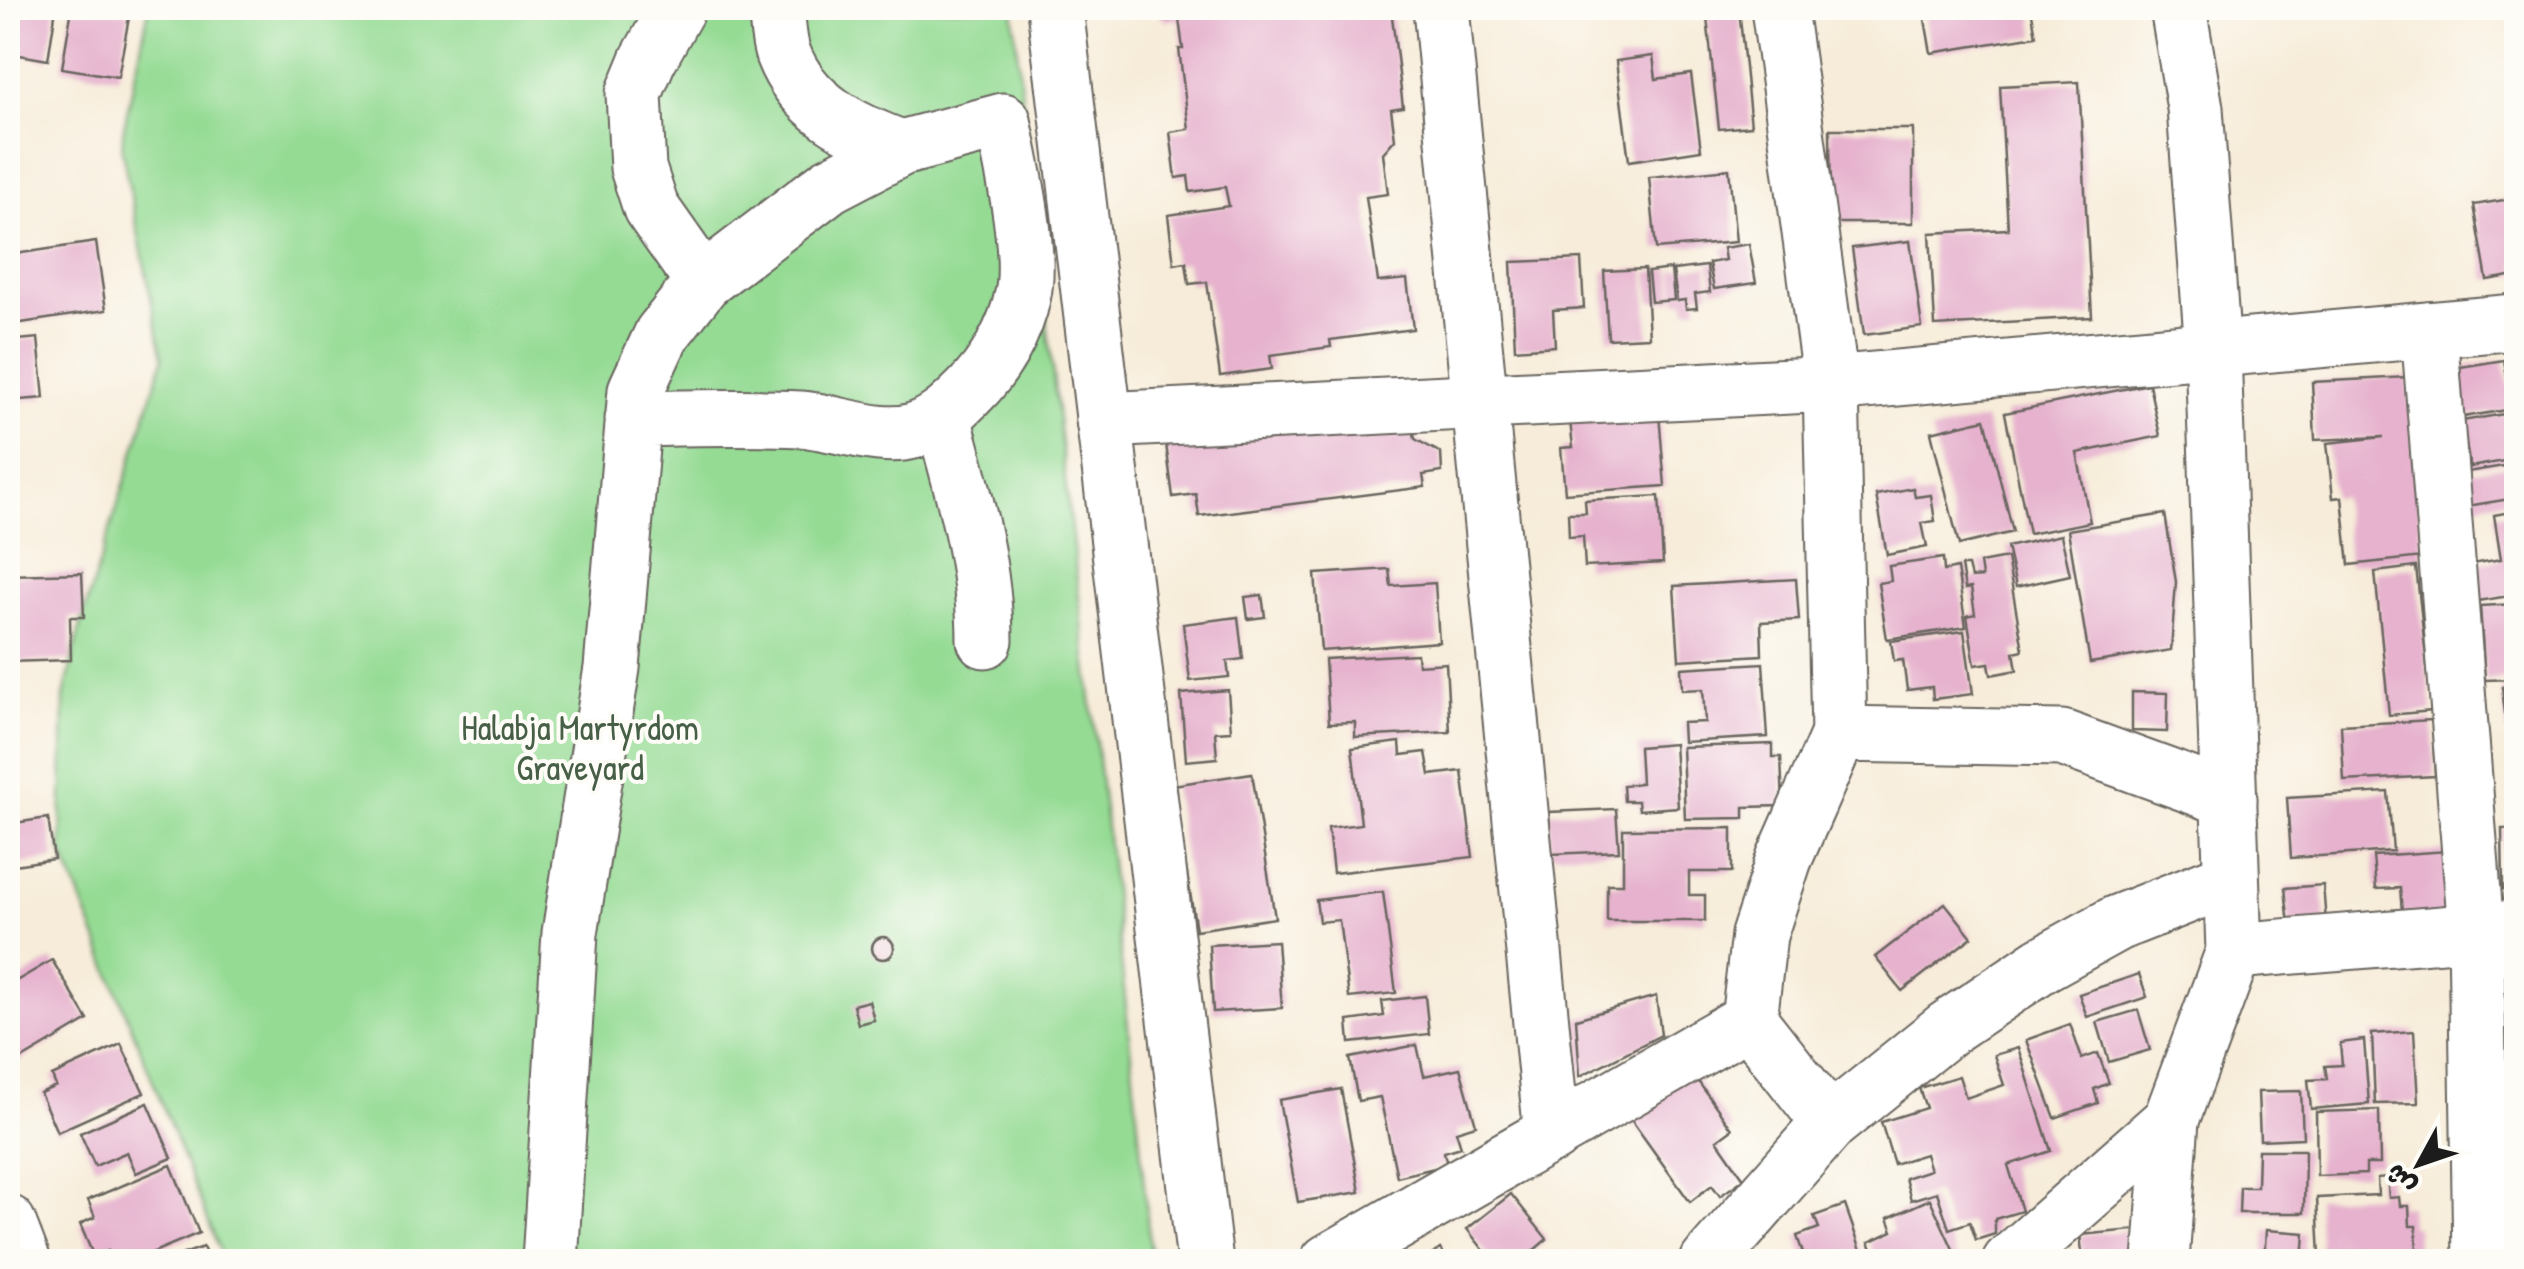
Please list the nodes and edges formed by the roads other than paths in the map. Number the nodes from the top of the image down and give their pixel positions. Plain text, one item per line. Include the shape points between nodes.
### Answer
1 (677, 8) edge
2 (776, 8) edge
3 (1055, 8) edge
4 (1440, 8) edge
5 (1779, 8) edge
6 (2178, 8) edge
7 (902, 148) junction
8 (704, 282) junction
9 (2516, 322) edge
10 (2430, 330) junction
11 (2213, 350) junction
12 (1830, 384) junction
13 (1480, 402) junction
14 (943, 418) junction
15 (633, 420) junction
16 (1104, 420) junction
17 (985, 640) dead end
18 (1838, 734) junction
19 (2229, 799) junction
20 (2229, 879) junction
21 (2496, 929) edge
22 (2234, 950) junction
23 (1749, 1020) junction
24 (2171, 1120) junction
25 (1830, 1123) junction
26 (1552, 1134) junction
27 (8, 1223) edge
28 (23, 1262) edge
29 (550, 1262) edge
30 (1205, 1262) edge
31 (1328, 1262) edge
32 (1708, 1262) edge
33 (2010, 1262) edge
34 (2160, 1262) edge
35 (2481, 1262) edge

1 - 8 street via 634,94 638,168 651,208
2 - 7 street via 782,53 801,87 830,115
3 - 16 street
4 - 13 street
5 - 12 street
6 - 11 street via 2196,108
7 - 8 street via 830,185
7 - 14 street via 1003,121 1014,170 1024,292 980,382
8 - 15 street via 662,334 636,390
9 - 10 street
10 - 11 street
10 - 21 street
11 - 12 street
11 - 19 street
12 - 13 street
12 - 18 street
13 - 16 street
13 - 26 street
14 - 15 street via 910,432 805,420
14 - 17 street via 985,597
15 - 29 street via 612,668 570,933
16 - 30 street
18 - 19 street via 2062,738
18 - 23 street via 1784,859 1760,935
19 - 20 street
20 - 22 street
20 - 25 street via 2117,923 2044,964 1948,1028
21 - 22 street
21 - 35 street
22 - 24 street
23 - 25 street
23 - 26 street
24 - 33 street
24 - 34 street
25 - 32 street
26 - 31 street
27 - 28 street

